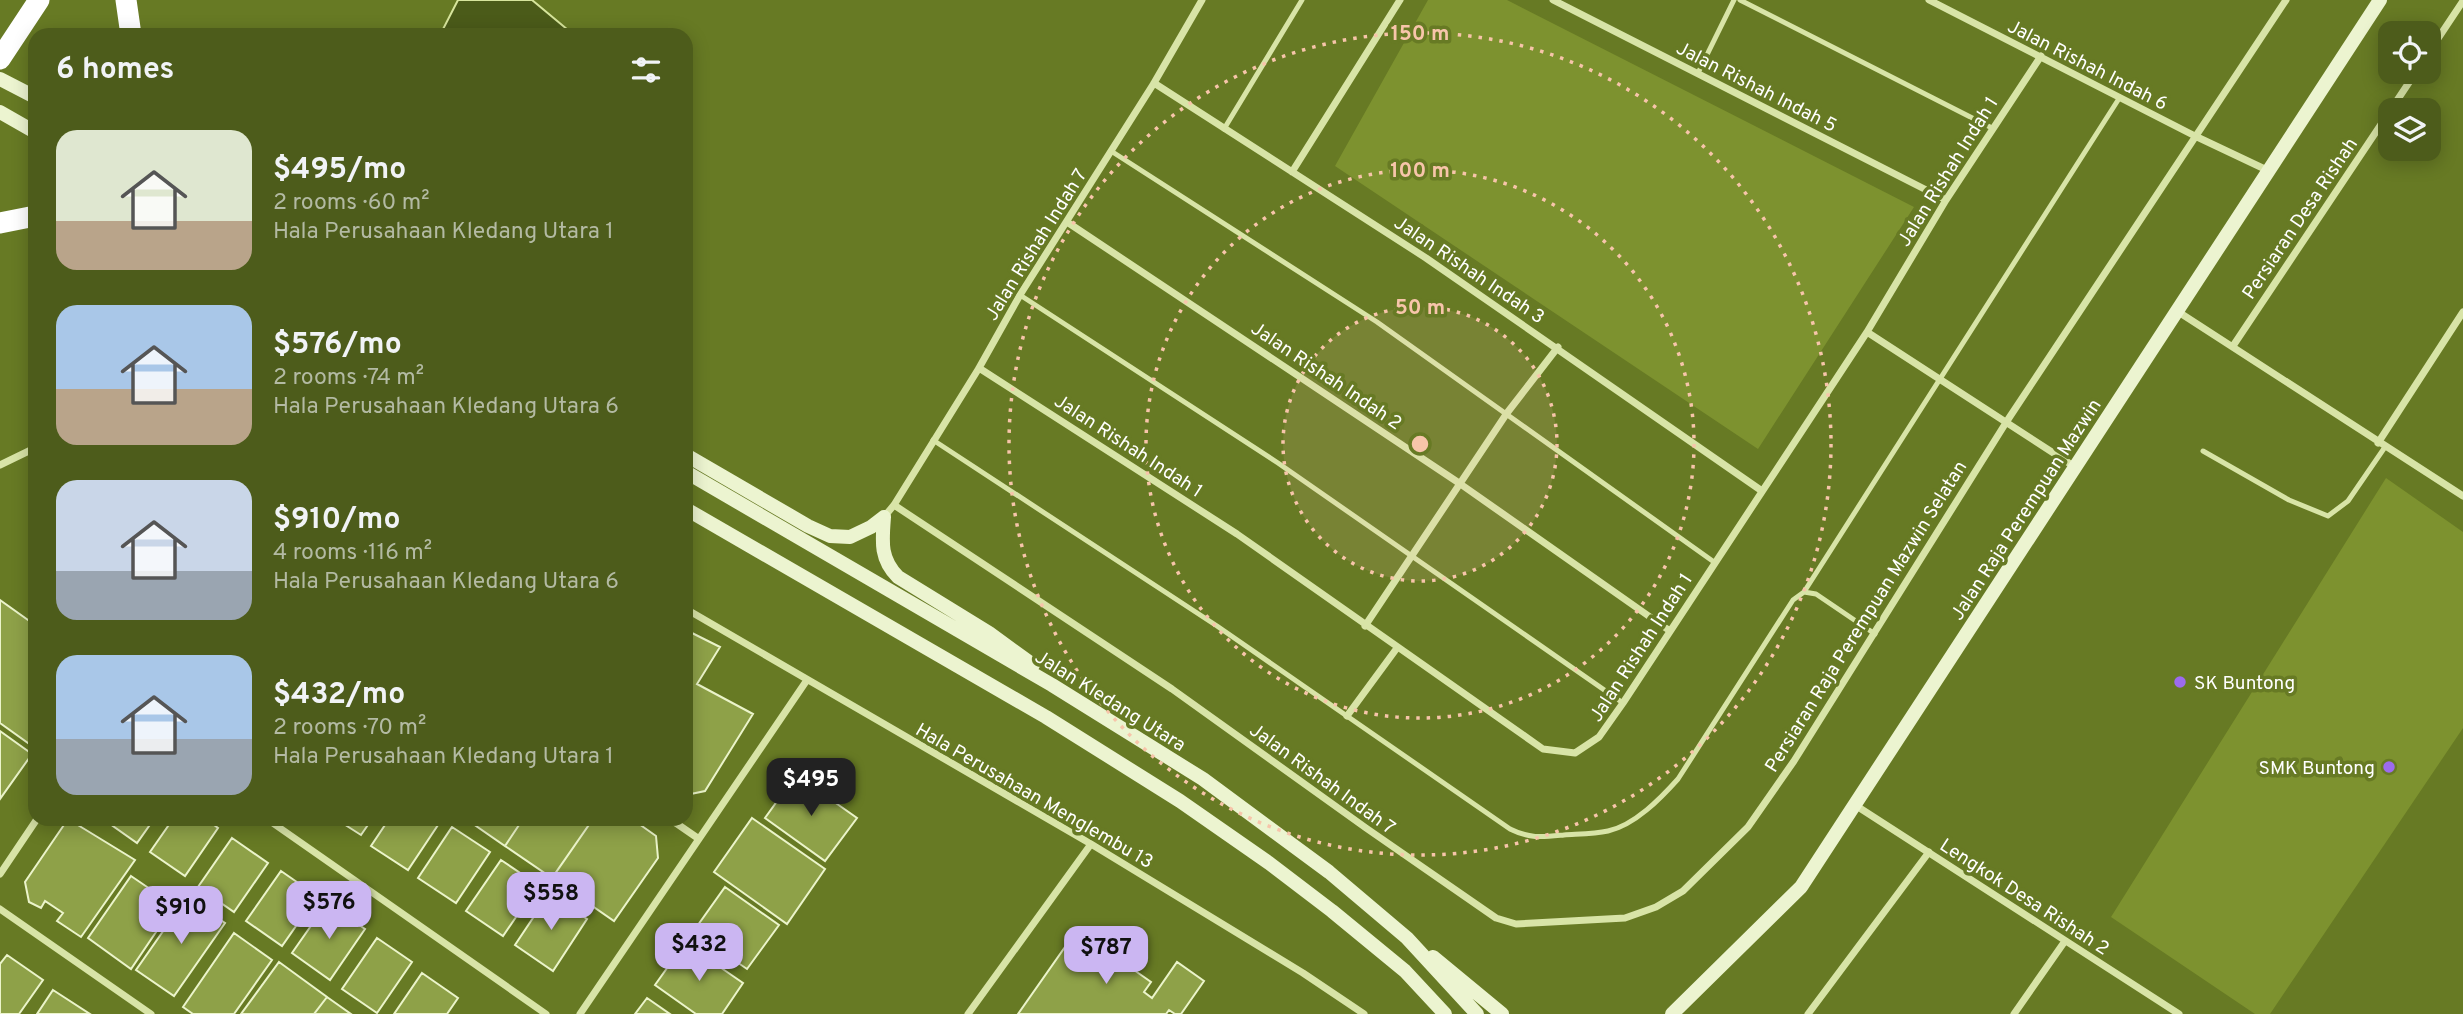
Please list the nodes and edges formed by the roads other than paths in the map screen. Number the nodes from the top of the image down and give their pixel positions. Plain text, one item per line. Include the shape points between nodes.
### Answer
1 (39, 0) edge
2 (126, 0) edge
3 (1202, 0) edge
4 (1302, 0) edge
5 (1400, 0) edge
6 (1553, 0) edge
7 (1734, 0) edge
8 (1740, 0) edge
9 (1930, 0) edge
10 (2286, 0) edge
11 (2380, 0) edge
12 (2463, 1) edge
13 (130, 28) edge
14 (2441, 34) edge
15 (2041, 56) junction
16 (0, 60) edge
17 (1698, 73) junction
18 (0, 79) edge
19 (1154, 83) junction
20 (2408, 84) edge
21 (28, 93) edge
22 (2120, 97) junction
23 (0, 112) edge
24 (28, 128) edge
25 (1992, 128) junction
26 (1224, 129) junction
27 (2195, 136) junction
28 (1111, 151) junction
29 (1292, 172) junction
30 (2269, 172) junction
31 (1946, 200) junction
32 (28, 217) edge
33 (1067, 222) junction
34 (0, 223) edge
35 (1020, 295) junction
36 (2177, 311) junction
37 (2463, 312) edge
38 (1867, 332) junction
39 (2233, 346) junction
40 (1558, 347) junction
41 (979, 368) junction
42 (1940, 378) junction
43 (1507, 414) junction
44 (2007, 421) junction
45 (933, 440) junction
46 (2381, 445) junction
47 (28, 451) edge
48 (2203, 451) dead end
49 (693, 459) edge
50 (0, 465) edge
51 (2075, 468) junction
52 (693, 476) edge
53 (1459, 483) junction
54 (1762, 491) junction
55 (2463, 496) edge
56 (894, 505) junction
57 (693, 513) edge
58 (884, 517) junction
59 (1412, 556) junction
60 (1714, 562) junction
61 (1804, 592) junction
62 (693, 614) edge
63 (1365, 626) junction
64 (1670, 631) junction
65 (1875, 634) junction
66 (1397, 648) junction
67 (807, 680) junction
68 (1052, 685) junction
69 (1623, 703) junction
70 (1347, 716) junction
71 (1854, 804) junction
72 (32, 826) edge
73 (277, 826) edge
74 (680, 826) edge
75 (1748, 827) joint
76 (699, 839) junction
77 (1091, 844) junction
78 (1929, 852) junction
79 (0, 874) edge
80 (0, 909) edge
81 (1407, 938) junction
82 (2065, 941) junction
83 (1708, 980) junction
84 (2016, 1013) edge
85 (151, 1014) edge
86 (546, 1014) edge
87 (580, 1014) edge
88 (968, 1014) edge
89 (1364, 1014) edge
90 (1445, 1014) edge
91 (1477, 1014) edge
92 (1502, 1014) edge
93 (1662, 1014) edge
94 (1672, 1014) edge
95 (1680, 1014) edge
96 (1808, 1014) edge
97 (2179, 1014) edge

1 - 16 highway
2 - 13 highway
3 - 19 street, Jalan Rishah Indah 7
4 - 26 lane
5 - 29 street
6 - 17 street, Jalan Rishah Indah 5
7 - 17 lane
8 - 25 lane
9 - 15 street, Jalan Rishah Indah 6
10 - 27 street, Persiaran Raja Perempuan Mazwin Selatan
11 - 30 main road, Jalan Raja Perempuan Mazwin
12 - 14 street
15 - 22 street, Jalan Rishah Indah 6
15 - 25 street, Jalan Rishah Indah 1
17 - 31 street, Jalan Rishah Indah 5
18 - 21 main road
19 - 26 street, Jalan Rishah Indah 3
19 - 28 street, Jalan Rishah Indah 7
20 - 39 street, Persiaran Desa Rishah
22 - 27 street, Jalan Rishah Indah 6
22 - 42 lane
23 - 24 main road
25 - 31 street, Jalan Rishah Indah 1
26 - 29 street, Jalan Rishah Indah 3
27 - 30 street, Jalan Rishah Indah 6
27 - 44 street, Persiaran Raja Perempuan Mazwin Selatan
28 - 33 street, Jalan Rishah Indah 7
28 - 43 lane via 1377,322
29 - 40 street, Jalan Rishah Indah 3
30 - 36 main road, Jalan Raja Perempuan Mazwin
31 - 38 street, Jalan Rishah Indah 1
32 - 34 highway
33 - 35 street, Jalan Rishah Indah 7
33 - 53 street, Jalan Rishah Indah 2
35 - 41 street, Jalan Rishah Indah 7
35 - 59 lane
36 - 39 street
36 - 51 main road, Jalan Raja Perempuan Mazwin
37 - 46 street
38 - 42 street
38 - 54 street, Jalan Rishah Indah 1
39 - 46 street
40 - 43 street
40 - 54 street, Jalan Rishah Indah 3
41 - 45 street, Jalan Rishah Indah 7
41 - 63 street, Jalan Rishah Indah 1 via 1237,534
42 - 44 street
42 - 61 lane
43 - 53 street
43 - 60 lane
44 - 51 street
44 - 65 street, Persiaran Raja Perempuan Mazwin Selatan
45 - 56 street, Jalan Rishah Indah 7
45 - 70 lane
46 - 48 lane via 2348,501 2328,516 2289,500
46 - 55 street
47 - 50 street
49 - 58 main road via 830,536 850,537
51 - 71 main road, Jalan Raja Perempuan Mazwin
52 - 68 main road, Jalan Kledang Utara
53 - 59 street
53 - 64 street, Jalan Rishah Indah 2
54 - 60 street, Jalan Rishah Indah 1
56 - 58 street, Jalan Rishah Indah 7
56 - 75 street, Jalan Rishah Indah 7 via 1172,689 1496,918 1516,923 1625,918 1656,907 1684,891
57 - 90 main road via 1046,717 1180,802 1332,911 1405,971
58 - 68 main road via 883,555 889,568 989,633
59 - 63 street
59 - 69 lane
60 - 64 street, Jalan Rishah Indah 1
61 - 65 lane via 1816,594
61 - 70 lane via 1793,600 1678,779 1636,816 1607,831 1525,836
62 - 67 street, Hala Perusahaan Menglembu 13
63 - 66 street, Jalan Rishah Indah 1
64 - 69 street, Jalan Rishah Indah 1
65 - 75 street, Persiaran Raja Perempuan Mazwin Selatan
66 - 69 street, Jalan Rishah Indah 1 via 1543,750 1575,753 1599,737
66 - 70 street
67 - 76 street
67 - 77 street, Hala Perusahaan Menglembu 13
68 - 81 main road, Jalan Kledang Utara via 1203,779 1329,872
71 - 78 street, Lengkok Desa Rishah 2
71 - 83 main road, Jalan Raja Perempuan Mazwin via 1801,887
72 - 79 street
73 - 86 street
74 - 76 street
76 - 87 street
77 - 88 street
77 - 89 street, Hala Perusahaan Menglembu 13
78 - 82 street, Lengkok Desa Rishah 2
78 - 96 street
80 - 85 street
81 - 91 main road, Jalan Kledang Utara
81 - 92 main road
82 - 84 street
82 - 97 street, Lengkok Desa Rishah 2
83 - 93 main road
83 - 94 main road, Jalan Raja Perempuan Mazwin
83 - 95 main road

